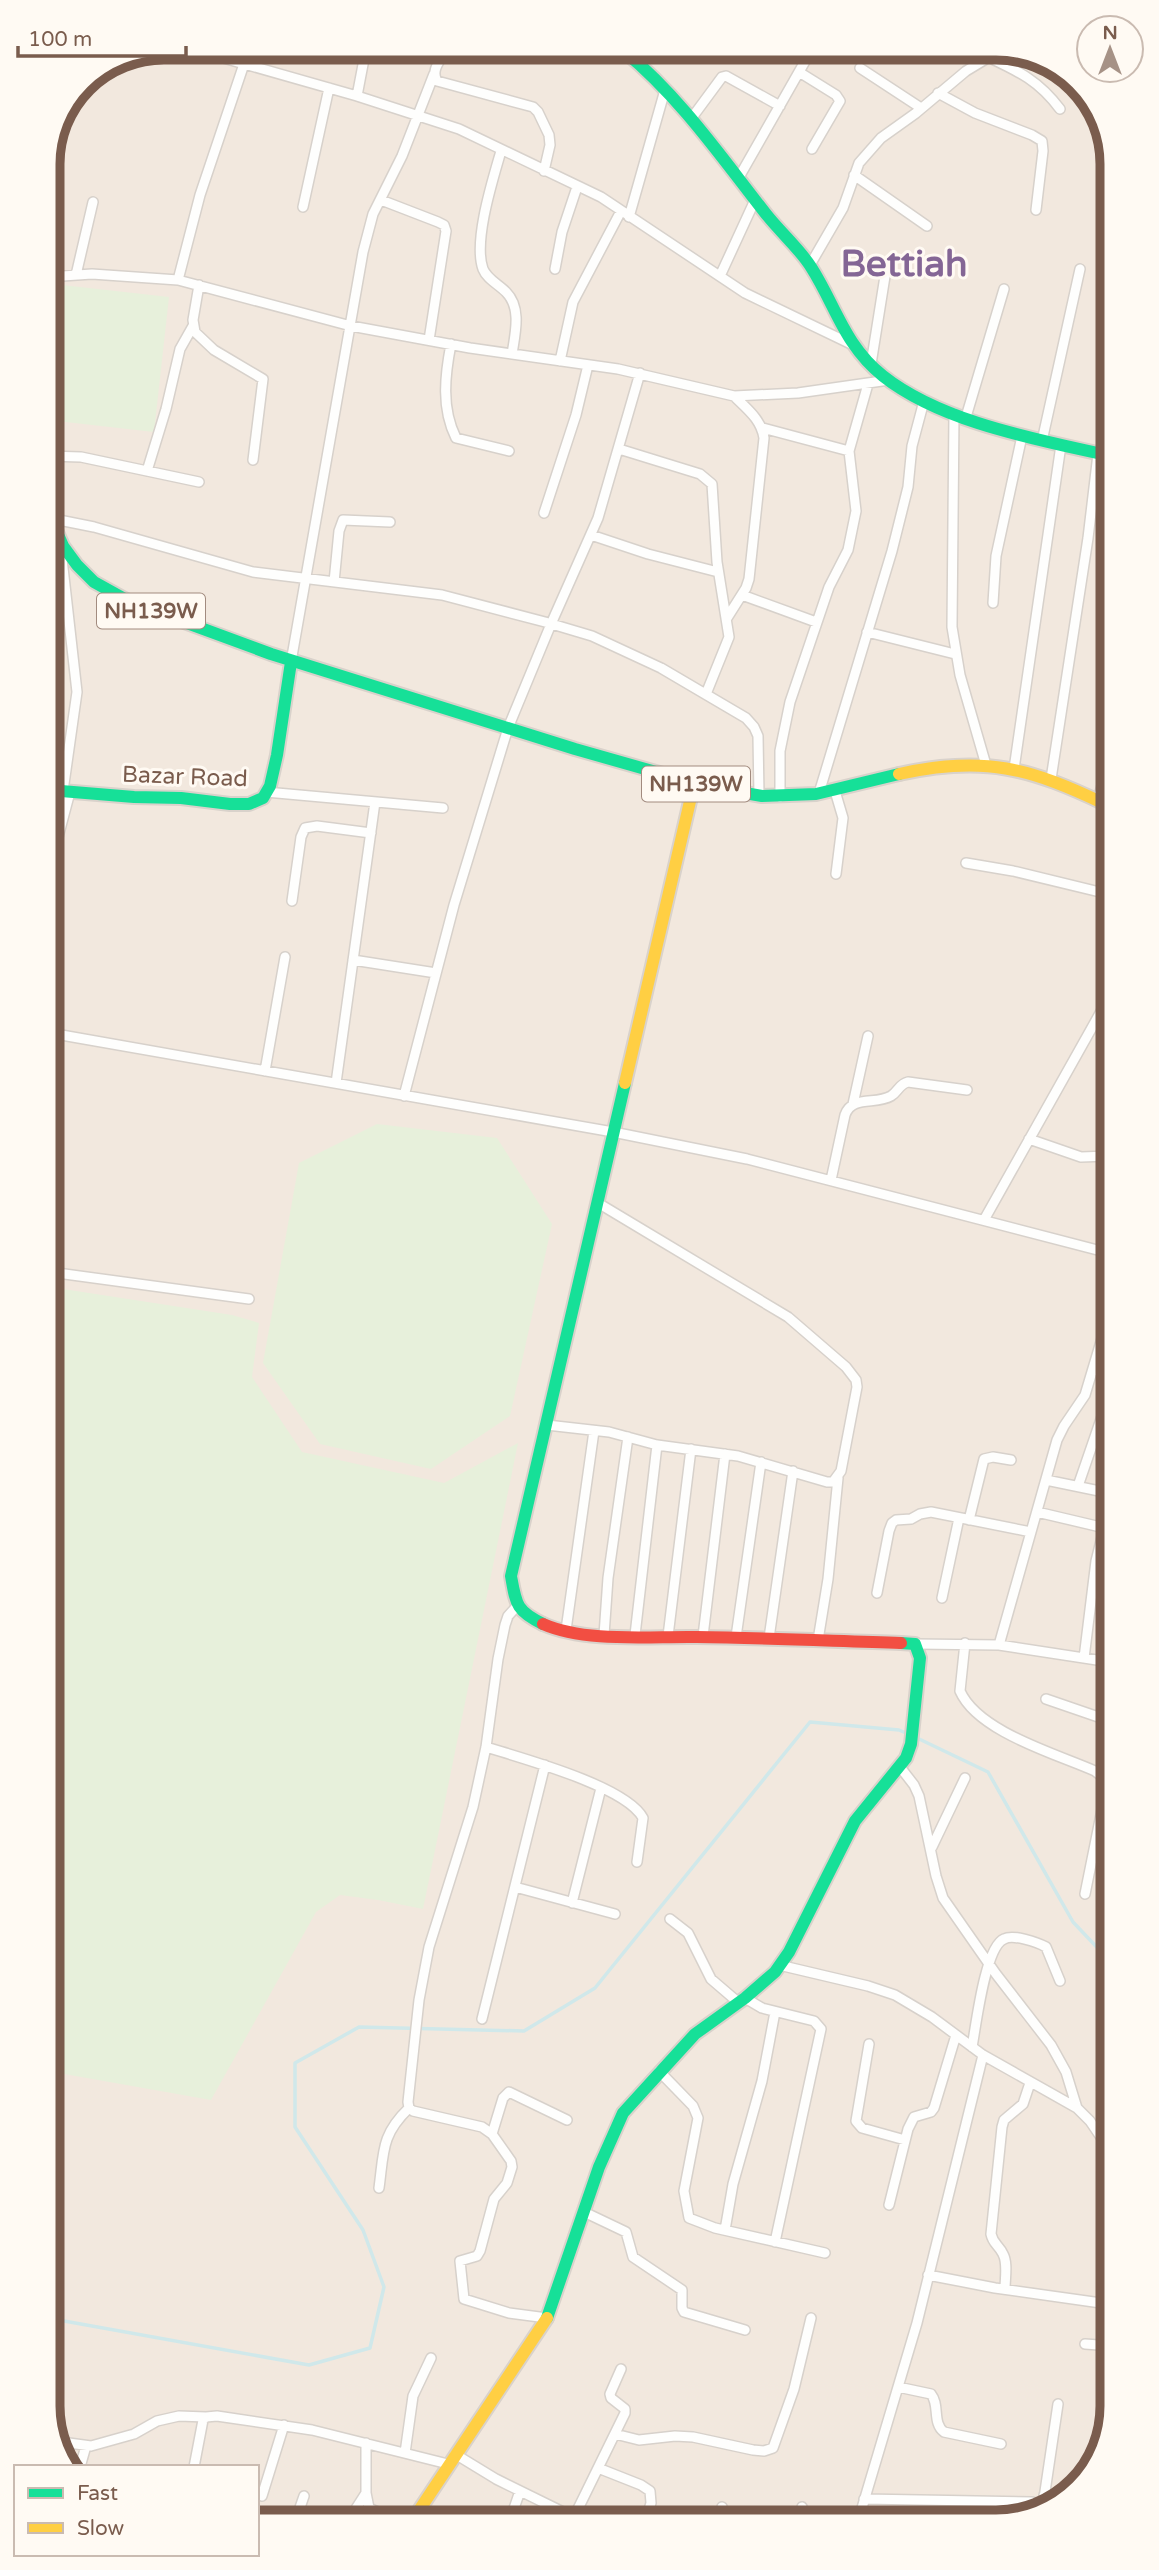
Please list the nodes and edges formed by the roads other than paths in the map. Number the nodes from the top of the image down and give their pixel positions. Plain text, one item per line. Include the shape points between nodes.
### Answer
1 (230, 60) edge
2 (364, 60) edge
3 (441, 60) edge
4 (635, 60) edge
5 (646, 60) edge
6 (806, 60) edge
7 (984, 60) edge
8 (994, 60) edge
9 (244, 64) junction
10 (642, 66) junction
11 (860, 68) dead end
12 (799, 72) junction
13 (434, 74) junction
14 (329, 88) junction
15 (665, 90) junction
16 (937, 93) junction
17 (357, 96) junction
18 (780, 106) junction
19 (921, 108) junction
20 (1060, 109) dead end
21 (418, 115) junction
22 (691, 119) junction
23 (812, 149) dead end
24 (501, 151) junction
25 (544, 171) junction
26 (854, 175) junction
27 (738, 179) junction
28 (578, 187) junction
29 (381, 200) junction
30 (755, 200) junction
31 (93, 202) dead end
32 (303, 207) dead end
33 (1036, 210) dead end
34 (625, 214) junction
35 (927, 226) dead end
36 (810, 265) junction
37 (1080, 269) dead end
38 (555, 270) dead end
39 (886, 270) dead end
40 (76, 275) junction
41 (60, 276) edge
42 (720, 276) junction
43 (178, 280) junction
44 (199, 285) junction
45 (1004, 289) dead end
46 (193, 326) junction
47 (351, 326) junction
48 (429, 340) junction
49 (451, 344) junction
50 (850, 344) junction
51 (512, 354) junction
52 (559, 361) junction
53 (871, 364) junction
54 (588, 365) junction
55 (640, 373) junction
56 (889, 380) junction
57 (868, 384) junction
58 (734, 396) junction
59 (924, 401) junction
60 (960, 415) junction
61 (763, 428) junction
62 (1021, 436) junction
63 (1042, 441) junction
64 (1061, 446) junction
65 (619, 449) junction
66 (509, 451) dead end
67 (849, 451) junction
68 (1100, 454) edge
69 (60, 456) edge
70 (253, 460) dead end
71 (1100, 466) edge
72 (147, 471) junction
73 (199, 482) dead end
74 (544, 513) dead end
75 (60, 519) edge
76 (390, 522) dead end
77 (591, 535) junction
78 (60, 541) joint
79 (718, 572) junction
80 (304, 579) junction
81 (334, 582) junction
82 (742, 595) junction
83 (993, 603) dead end
84 (727, 618) junction
85 (816, 622) junction
86 (551, 624) junction
87 (867, 632) junction
88 (955, 654) junction
89 (291, 662) junction
90 (706, 694) junction
91 (508, 728) junction
92 (986, 765) junction
93 (1014, 769) junction
94 (1051, 779) junction
95 (694, 784) junction
96 (60, 791) edge
97 (66, 791) junction
98 (835, 791) junction
99 (266, 792) junction
100 (818, 795) junction
101 (759, 796) junction
102 (780, 797) junction
103 (375, 802) junction
104 (1100, 802) edge
105 (443, 808) dead end
106 (60, 819) edge
107 (371, 834) junction
108 (966, 863) dead end
109 (836, 874) dead end
110 (1100, 892) edge
111 (292, 901) dead end
112 (285, 957) dead end
113 (353, 960) junction
114 (436, 972) junction
115 (1100, 1013) edge
116 (60, 1036) edge
117 (868, 1036) dead end
118 (265, 1071) junction
119 (336, 1083) junction
120 (967, 1090) dead end
121 (404, 1096) junction
122 (853, 1104) junction
123 (613, 1132) junction
124 (1029, 1139) junction
125 (1100, 1156) edge
126 (831, 1180) junction
127 (598, 1203) junction
128 (984, 1220) junction
129 (1100, 1251) edge
130 (60, 1273) edge
131 (249, 1299) dead end
132 (1100, 1345) edge
133 (1093, 1369) junction
134 (1100, 1371) edge
135 (1100, 1422) edge
136 (547, 1425) junction
137 (594, 1431) junction
138 (628, 1437) junction
139 (657, 1445) junction
140 (691, 1450) junction
141 (725, 1454) junction
142 (1011, 1460) dead end
143 (761, 1462) junction
144 (793, 1471) junction
145 (838, 1478) junction
146 (1046, 1480) junction
147 (1078, 1486) junction
148 (1100, 1491) edge
149 (1037, 1512) junction
150 (958, 1518) junction
151 (969, 1520) junction
152 (1100, 1526) edge
153 (1031, 1532) junction
154 (1100, 1548) edge
155 (877, 1593) dead end
156 (942, 1598) dead end
157 (518, 1605) junction
158 (566, 1630) junction
159 (604, 1635) junction
160 (635, 1635) junction
161 (668, 1636) junction
162 (703, 1636) junction
163 (736, 1637) junction
164 (769, 1638) junction
165 (818, 1640) junction
166 (965, 1643) junction
167 (915, 1644) junction
168 (999, 1645) junction
169 (1084, 1658) junction
170 (1100, 1660) edge
171 (1045, 1699) dead end
172 (1100, 1718) edge
173 (486, 1747) junction
174 (545, 1765) junction
175 (900, 1767) junction
176 (1100, 1775) edge
177 (965, 1779) dead end
178 (601, 1788) junction
179 (1100, 1820) edge
180 (931, 1849) junction
181 (637, 1862) dead end
182 (514, 1887) junction
183 (1085, 1894) dead end
184 (572, 1902) junction
185 (615, 1914) dead end
186 (670, 1919) dead end
187 (989, 1963) junction
188 (779, 1965) junction
189 (1060, 1981) dead end
190 (742, 2001) junction
191 (775, 2012) junction
192 (482, 2018) dead end
193 (956, 2035) junction
194 (869, 2044) dead end
195 (972, 2047) junction
196 (982, 2055) junction
197 (659, 2071) junction
198 (1030, 2083) junction
199 (409, 2108) junction
200 (1077, 2108) junction
201 (567, 2120) dead end
202 (492, 2134) junction
203 (1100, 2136) edge
204 (905, 2140) junction
205 (379, 2188) dead end
206 (889, 2205) dead end
207 (584, 2212) junction
208 (725, 2230) junction
209 (775, 2242) junction
210 (825, 2253) dead end
211 (928, 2275) junction
212 (1004, 2289) junction
213 (1100, 2303) edge
214 (547, 2318) junction
215 (811, 2318) dead end
216 (746, 2330) dead end
217 (1085, 2344) dead end
218 (1100, 2345) edge
219 (431, 2358) dead end
220 (621, 2368) dead end
221 (898, 2387) junction
222 (1058, 2404) dead end
223 (206, 2417) junction
224 (284, 2425) junction
225 (615, 2434) junction
226 (66, 2443) edge
227 (366, 2443) junction
228 (1001, 2444) dead end
229 (86, 2446) junction
230 (405, 2453) junction
231 (451, 2459) junction
232 (81, 2465) edge
233 (194, 2465) edge
234 (598, 2468) junction
235 (520, 2491) junction
236 (366, 2493) junction
237 (1044, 2495) junction
238 (1049, 2495) edge
239 (262, 2496) dead end
240 (304, 2496) dead end
241 (1044, 2498) edge
242 (864, 2499) junction
243 (1034, 2503) edge
244 (722, 2507) dead end
245 (802, 2507) dead end
246 (299, 2510) edge
247 (355, 2510) edge
248 (373, 2510) edge
249 (420, 2510) edge
250 (513, 2510) edge
251 (556, 2510) edge
252 (577, 2510) edge
253 (649, 2510) edge
254 (722, 2510) edge
255 (801, 2510) edge
256 (861, 2510) edge

1 - 9 street
2 - 17 street
3 - 13 street
4 - 10 main road
5 - 10 street
6 - 12 street
7 - 16 street
8 - 20 street via 1039,84
9 - 14 street
9 - 43 street via 200,195
10 - 15 main road
11 - 19 street
12 - 18 street
12 - 23 street via 840,101
13 - 21 street
13 - 25 street via 442,84 533,107 549,135
14 - 17 street
14 - 32 street
15 - 22 main road
15 - 34 street
16 - 19 street
16 - 33 street via 1042,141
17 - 21 street
18 - 22 street via 726,76
18 - 27 street
19 - 26 street via 881,138
21 - 24 street
21 - 29 street
22 - 27 main road
24 - 25 street
24 - 51 street via 485,212 481,260 489,278 512,299 516,319
25 - 28 street
26 - 35 street
26 - 36 street via 843,208
27 - 30 main road
28 - 34 street
28 - 38 street
29 - 47 street via 363,252
29 - 48 street via 444,225
30 - 36 main road
30 - 42 street
31 - 40 street
34 - 42 street
34 - 52 street via 573,302
36 - 50 main road
37 - 63 street
39 - 53 street
40 - 41 street
40 - 43 street
42 - 50 street
43 - 44 street
44 - 46 street
44 - 47 street
45 - 60 street
46 - 70 street via 214,350 263,379
46 - 72 street via 180,349
47 - 48 street
47 - 80 street
48 - 49 street
49 - 51 street
49 - 66 street via 445,384 456,438
50 - 53 main road
51 - 52 street
52 - 54 street
53 - 56 main road
54 - 55 street
54 - 74 street
55 - 58 street
55 - 65 street
56 - 57 street
56 - 59 main road
57 - 58 street
57 - 67 street
58 - 61 street
59 - 60 main road
59 - 87 street via 912,446 908,487
60 - 62 main road
60 - 88 street via 952,627
61 - 67 street
61 - 82 street via 759,503 749,579
62 - 63 main road
62 - 83 street via 996,556
63 - 64 main road
64 - 68 main road
64 - 93 street
65 - 77 street
65 - 79 street via 707,478 712,484
67 - 85 street via 856,511 848,550
69 - 72 street
71 - 94 street
72 - 73 street
75 - 80 street via 253,572
76 - 81 street via 343,520
77 - 79 street
77 - 86 street
78 - 89 main road, NH139W via 79,569 135,606
78 - 97 street via 77,692
79 - 84 street
80 - 81 street
80 - 89 street
81 - 86 street via 442,595
82 - 84 street
82 - 85 street
84 - 90 street via 727,645
85 - 102 street via 783,730
86 - 90 street via 592,636 661,667
86 - 91 street
87 - 88 street
87 - 100 street
88 - 92 street
89 - 91 main road, NH139W
89 - 99 main road, Bazar Road via 277,755
90 - 101 street via 754,727 760,748
91 - 95 main road, NH139W
91 - 114 street
92 - 93 main road, NH139W
92 - 98 main road, NH139W via 939,767
93 - 94 main road, NH139W
94 - 104 main road, NH139W
95 - 101 main road, NH139W
95 - 123 main road
96 - 97 main road, Bazar Road
97 - 99 main road, Bazar Road via 230,804 249,804
97 - 106 street
98 - 100 main road, NH139W
98 - 109 street via 843,818
99 - 103 street
100 - 102 main road, NH139W
101 - 102 main road, NH139W
103 - 105 street
103 - 107 street
107 - 111 street via 305,828
107 - 113 street
108 - 110 street
112 - 118 street
113 - 114 street
113 - 119 street
114 - 121 street
115 - 124 street
116 - 118 street
117 - 122 street
118 - 119 street
119 - 121 street
120 - 122 street via 908,1082 887,1098
121 - 123 street
122 - 126 street via 845,1115
123 - 126 street
123 - 127 main road
124 - 125 street via 1081,1157
124 - 128 street
126 - 128 street
127 - 136 main road
127 - 145 street via 788,1318 846,1367 857,1387
128 - 129 street
130 - 131 street
132 - 133 street
133 - 134 street
133 - 146 street via 1085,1395 1060,1434
135 - 147 street
136 - 137 street
136 - 157 main road via 511,1577
137 - 138 street
137 - 158 street
138 - 139 street
138 - 159 street
139 - 140 street
139 - 160 street
140 - 141 street
140 - 161 street
141 - 143 street
141 - 162 street
142 - 151 street via 984,1459
143 - 144 street
143 - 163 street
144 - 145 street via 827,1482
144 - 164 street
145 - 165 street
146 - 147 street
146 - 149 street
147 - 148 street
149 - 152 street
149 - 153 street
150 - 151 street
150 - 155 street via 925,1512 892,1523
150 - 156 street
151 - 153 street
153 - 168 street
154 - 169 street
157 - 158 main road via 526,1616
157 - 173 street via 505,1625
158 - 159 main road
159 - 160 main road
160 - 161 main road
161 - 162 main road
162 - 163 main road
163 - 164 main road
164 - 165 main road
165 - 167 main road
166 - 167 street
166 - 168 street
166 - 176 street via 960,1691 972,1709 1017,1739
167 - 175 main road via 920,1658 913,1728
168 - 169 street
169 - 170 street
171 - 172 street
173 - 174 street
173 - 199 street via 466,1830 429,1947
174 - 178 street
174 - 182 street
175 - 180 street via 919,1796
175 - 188 main road via 855,1821
177 - 180 street
178 - 181 street via 633,1806 643,1818
178 - 184 street
179 - 183 street
180 - 187 street via 943,1898
182 - 184 street
182 - 192 street
184 - 185 street
186 - 190 street via 688,1933 711,1979
187 - 189 street via 1005,1938 1041,1944
187 - 195 street
187 - 200 street via 1051,2045 1066,2072
188 - 190 main road
188 - 193 street via 895,1995
190 - 191 street
190 - 197 main road via 695,2034
191 - 208 street
191 - 209 street via 814,2021 821,2029
193 - 195 street
193 - 204 street via 934,2108 914,2117
194 - 204 street via 856,2121 862,2128
195 - 196 street
196 - 198 street
196 - 211 street
197 - 207 main road via 624,2113
197 - 208 street via 694,2106 698,2118 684,2191 689,2218
198 - 200 street
198 - 212 street via 1023,2104 1002,2127 991,2234 1006,2262
199 - 202 street via 482,2127
199 - 205 street via 387,2135
200 - 203 street
201 - 202 street via 509,2092
202 - 214 street via 512,2166 507,2183 494,2199 480,2251 460,2261 462,2293 467,2302
204 - 206 street
207 - 214 main road
207 - 216 street via 626,2232 633,2257 680,2287 684,2312
208 - 209 street
209 - 210 street
211 - 212 street
211 - 221 street
212 - 213 street
214 - 231 main road
215 - 225 street via 794,2389 773,2448 753,2450 693,2437 639,2440
217 - 218 street
219 - 230 street via 413,2396
220 - 225 street via 610,2394 625,2409
221 - 228 street via 934,2397 937,2423 944,2432
221 - 242 street
222 - 237 street
223 - 224 street
223 - 229 street via 158,2421 118,2440
223 - 233 street
224 - 227 street
224 - 239 street
225 - 234 street
226 - 229 street
227 - 230 street
227 - 236 street
229 - 232 street
230 - 231 street
231 - 235 street
231 - 249 main road
234 - 252 street
234 - 253 street via 650,2491
235 - 250 street
235 - 251 street
236 - 247 street
236 - 248 street
237 - 238 street
237 - 241 street
240 - 246 street
242 - 243 street
242 - 256 street
244 - 254 street
245 - 255 street

